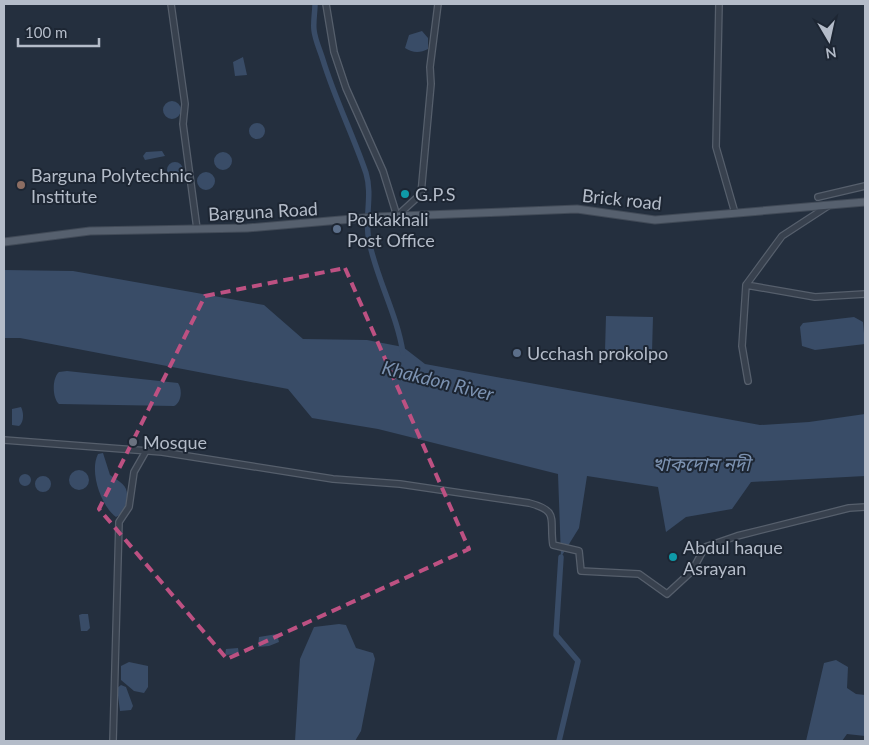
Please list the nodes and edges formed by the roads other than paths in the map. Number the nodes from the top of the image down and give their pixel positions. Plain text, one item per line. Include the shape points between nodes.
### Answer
1 (170, 4) edge
2 (326, 4) edge
3 (438, 4) edge
4 (719, 4) edge
5 (865, 186) edge
6 (835, 193) junction
7 (818, 197) dead end
8 (865, 202) edge
9 (837, 205) junction
10 (828, 206) junction
11 (735, 213) junction
12 (397, 216) junction
13 (375, 217) joint
14 (197, 229) junction
15 (4, 242) edge
16 (746, 285) junction
17 (865, 294) edge
18 (748, 381) dead end
19 (4, 440) edge
20 (146, 451) junction
21 (865, 507) edge
22 (113, 741) edge

1 - 14 street
2 - 12 street via 334,52 346,88 383,171
3 - 12 street via 421,194
4 - 11 street via 716,147
5 - 6 street
6 - 7 street
6 - 9 street
8 - 9 main road, Brick road
9 - 10 main road, Brick road
10 - 11 main road, Brick road
10 - 16 street via 782,236
11 - 12 main road, Brick road via 655,220 577,209
12 - 13 main road, Brick road
13 - 14 main road, Barguna Road
14 - 15 main road, Barguna Road via 90,232
16 - 17 street via 815,297
16 - 18 street via 742,346
19 - 20 street
20 - 21 street via 333,479 479,494 545,507 552,516 553,545 579,551 581,571 639,574 667,594 692,571 705,547 737,536 849,508
20 - 22 street via 134,472 129,507 119,522

